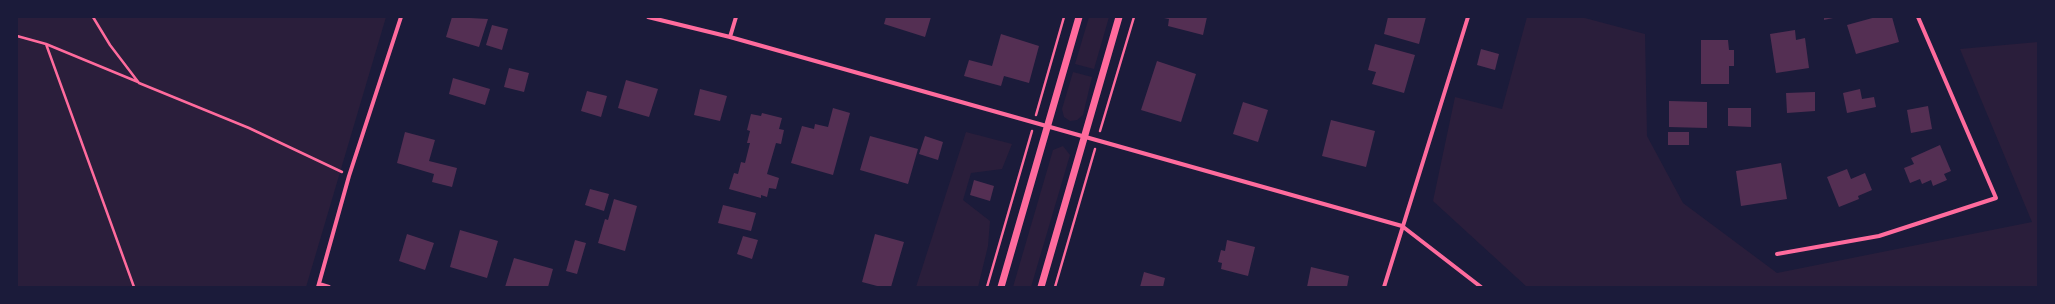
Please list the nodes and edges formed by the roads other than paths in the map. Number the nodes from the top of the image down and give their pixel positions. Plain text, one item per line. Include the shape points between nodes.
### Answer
1 (401, 17) edge
2 (648, 17) edge
3 (736, 17) edge
4 (1079, 17) edge
5 (1119, 17) edge
6 (1468, 17) edge
7 (1918, 17) edge
8 (730, 37) junction
9 (1048, 126) junction
10 (1084, 136) junction
11 (1402, 226) junction
12 (1777, 254) dead end
13 (318, 286) edge
14 (329, 287) edge
15 (1001, 287) edge
16 (1041, 287) edge
17 (1384, 287) edge
18 (1481, 287) edge

1 - 13 street via 349,176
2 - 8 street
3 - 8 street
4 - 9 street
5 - 10 street
6 - 11 street
7 - 12 street via 1996,198 1880,236
8 - 9 street
9 - 10 street
9 - 15 street
10 - 11 street
10 - 16 street
11 - 17 street
11 - 18 street
13 - 14 street

